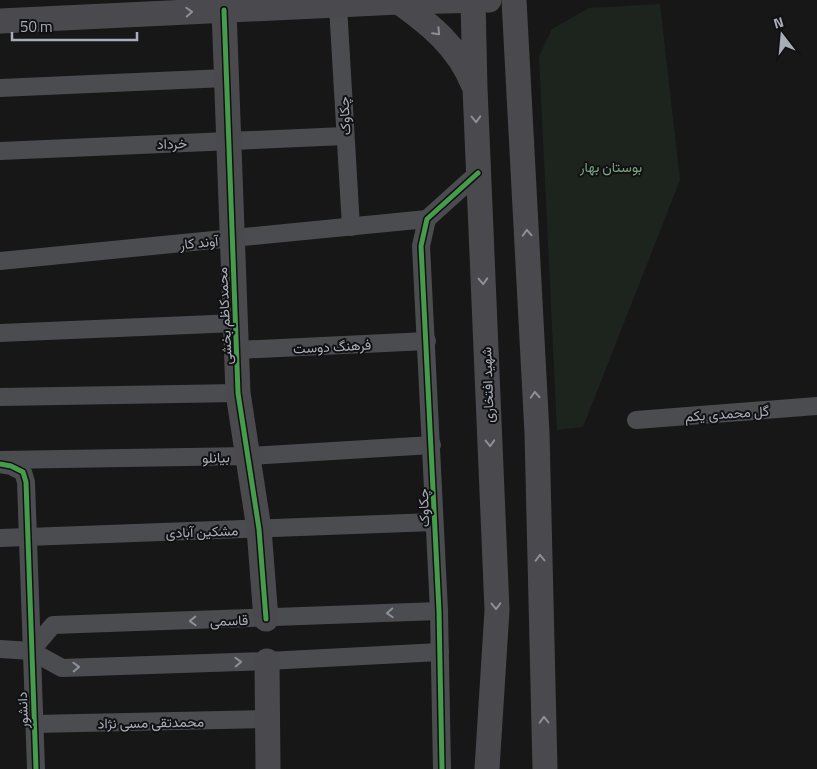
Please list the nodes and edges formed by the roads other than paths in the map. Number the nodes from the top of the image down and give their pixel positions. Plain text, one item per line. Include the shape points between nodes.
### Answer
1 (479, 0) edge
2 (514, 0) edge
3 (399, 2) junction
4 (338, 6) junction
5 (224, 10) junction
6 (0, 21) edge
7 (226, 78) junction
8 (0, 88) edge
9 (475, 88) junction
10 (344, 136) junction
11 (229, 141) junction
12 (0, 151) edge
13 (478, 173) junction
14 (427, 219) junction
15 (351, 226) junction
16 (231, 238) junction
17 (0, 261) edge
18 (236, 323) junction
19 (0, 333) edge
20 (427, 341) junction
21 (237, 350) junction
22 (238, 393) junction
23 (0, 397) edge
24 (817, 406) edge
25 (636, 420) dead end
26 (432, 445) junction
27 (250, 456) junction
28 (0, 462) edge
29 (434, 522) junction
30 (259, 529) junction
31 (28, 537) junction
32 (0, 538) edge
33 (439, 611) junction
34 (266, 619) junction
35 (0, 649) edge
36 (31, 650) junction
37 (440, 652) junction
38 (267, 661) junction
39 (268, 720) junction
40 (34, 724) junction
41 (36, 769) edge
42 (268, 769) edge
43 (442, 769) edge
44 (487, 769) edge
45 (545, 769) edge

1 - 3 main road
1 - 9 main road, شهید افتخاری
45 -> 2 main road via 538,433
3 - 4 main road
3 -> 9 main road via 433,26 450,45 466,67
4 - 5 main road
4 - 10 street, چکاوک
6 -> 5 main road
5 - 7 main road, محمدکاظم بخشی
7 - 8 street
7 - 11 main road, محمدکاظم بخشی
9 -> 13 main road, شهید افتخاری
10 - 11 street, خرداد
10 - 15 street, چکاوک
11 - 12 street, خرداد
11 - 16 main road, محمدکاظم بخشی
13 - 14 street
13 -> 44 main road, شهید افتخاری via 497,610
14 - 15 street, آوند کار
14 - 20 street, چکاوک via 422,246
15 - 16 street, آوند کار
16 - 17 street, آوند کار
16 - 18 main road, محمدکاظم بخشی
18 - 19 street
18 - 21 main road, محمدکاظم بخشی
20 - 21 street, فرهنگ دوست
20 - 26 street, چکاوک
21 - 22 main road, محمدکاظم بخشی
22 - 23 street
22 - 27 main road, محمدکاظم بخشی
24 - 25 street, گل محمدی یکم
26 - 27 street, بیانلو
26 - 29 street, چکاوک
27 - 28 street, بیانلو
27 - 30 main road, محمدکاظم بخشی
28 - 31 street, دانشور via 23,472
29 - 30 street, مشکین آبادی
29 - 33 street, چکاوک
30 - 31 street, مشکین آبادی
30 - 34 main road, محمدکاظم بخشی
31 - 32 street, مشکین آبادی
31 - 36 street, دانشور
33 -> 34 street, قاسمی
33 - 37 street, چکاوک
34 -> 36 street, قاسمی via 53,625
35 - 36 street
36 -> 38 street via 62,668
36 - 40 street, دانشور
37 - 38 street
37 - 43 street, چکاوک
38 - 39 main road
39 - 40 street, محمدتقی مسی نژاد
39 - 42 main road
40 - 41 street, دانشور

